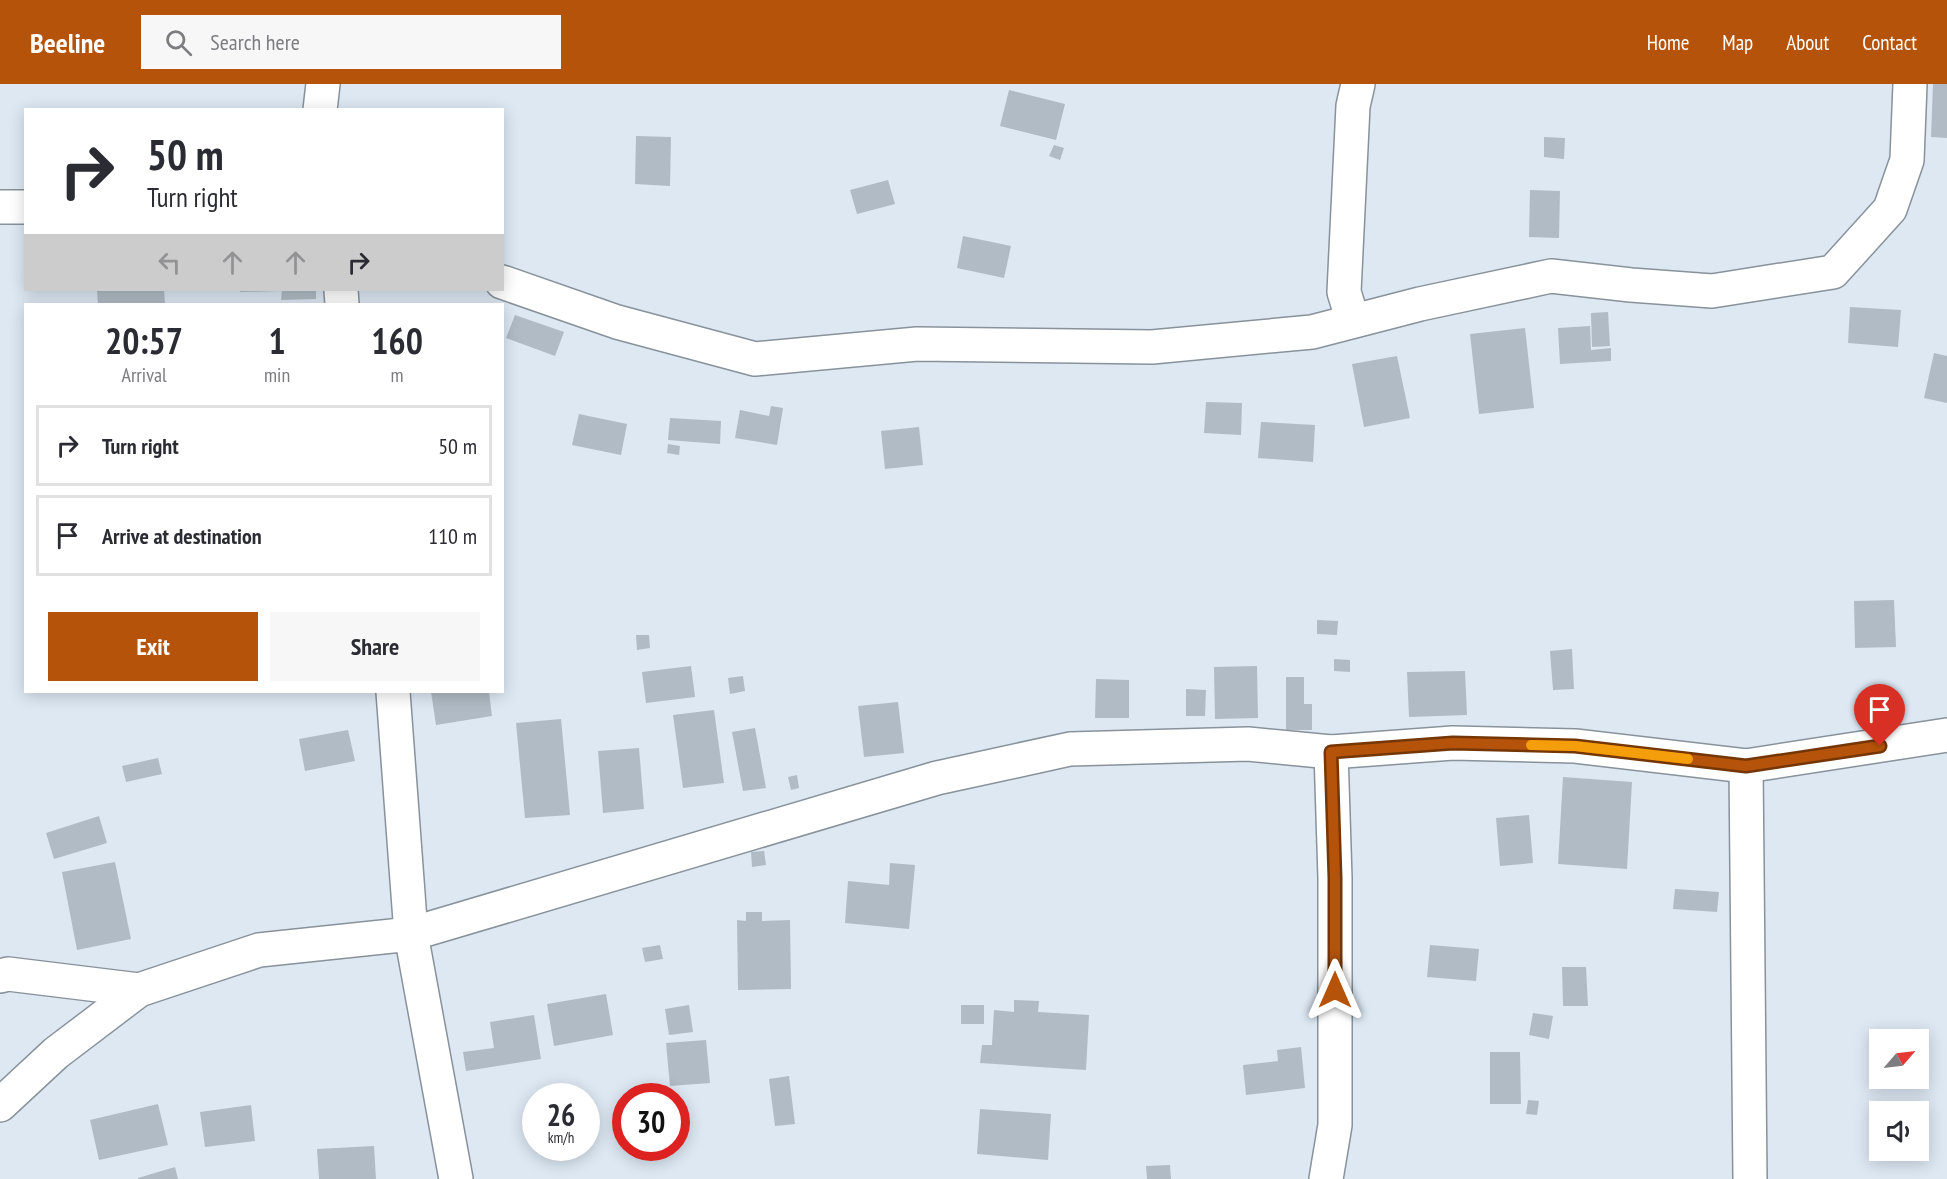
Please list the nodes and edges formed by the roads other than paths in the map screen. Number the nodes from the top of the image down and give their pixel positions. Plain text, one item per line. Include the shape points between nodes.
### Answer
1 (323, 84) edge
2 (1358, 84) edge
3 (1910, 84) edge
4 (320, 108) edge
5 (0, 207) edge
6 (24, 207) edge
7 (504, 283) edge
8 (1353, 321) junction
9 (393, 693) edge
10 (1947, 735) edge
11 (1331, 752) junction
12 (1746, 766) junction
13 (411, 934) junction
14 (0, 976) edge
15 (139, 990) junction
16 (0, 1105) edge
17 (456, 1179) edge
18 (1326, 1179) edge
19 (1750, 1179) edge

1 - 4 street
2 - 8 street via 1353,106 1344,292
3 - 8 street via 1906,160 1890,209 1833,272 1712,291 1551,276
5 - 6 street
7 - 8 street via 617,322 755,359 917,344 1152,347 1312,332
9 - 13 street
10 - 12 street
11 - 12 street via 1453,743 1575,746
11 - 13 street via 1248,744 1070,748 937,778
11 - 18 street via 1335,1125
12 - 19 street
13 - 15 street via 259,950
13 - 17 street
14 - 15 street
15 - 16 street via 56,1053

